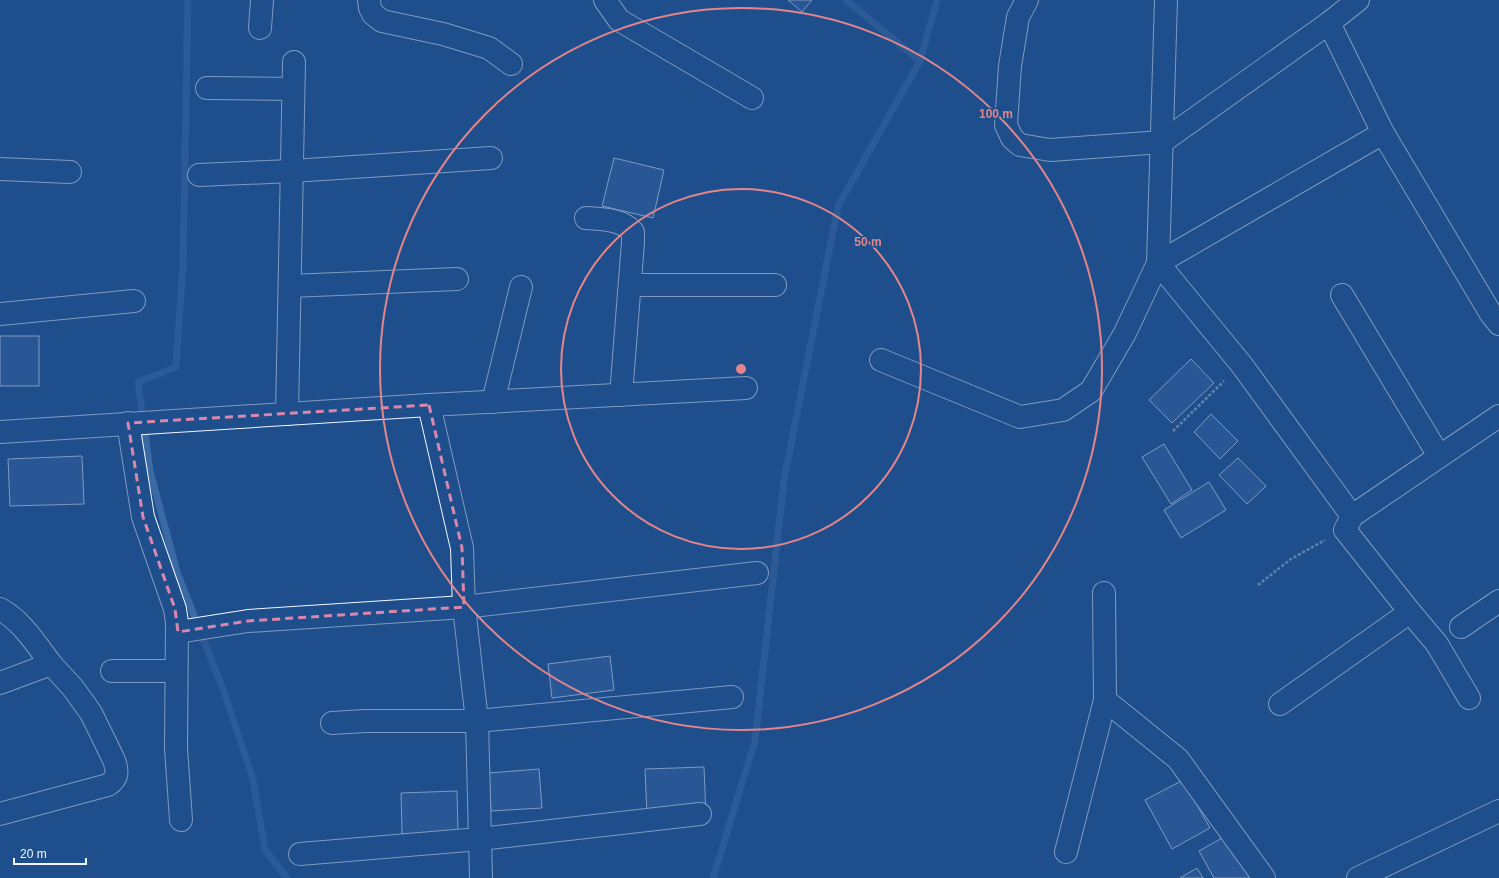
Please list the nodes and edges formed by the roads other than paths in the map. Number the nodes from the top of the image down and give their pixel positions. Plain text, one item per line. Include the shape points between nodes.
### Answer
1 (262, 0) edge
2 (369, 0) edge
3 (605, 0) edge
4 (1027, 0) edge
5 (1166, 0) edge
6 (1358, 0) edge
7 (1329, 22) junction
8 (260, 28) dead end
9 (294, 62) dead end
10 (511, 64) dead end
11 (207, 88) dead end
12 (293, 89) junction
13 (752, 98) dead end
14 (1383, 133) junction
15 (1162, 142) junction
16 (491, 158) dead end
17 (0, 169) edge
18 (292, 171) junction
19 (70, 172) dead end
20 (199, 175) dead end
21 (586, 218) dead end
22 (1158, 264) junction
23 (457, 279) dead end
24 (630, 285) junction
25 (775, 285) dead end
26 (290, 286) junction
27 (521, 287) dead end
28 (1342, 295) dead end
29 (134, 301) dead end
30 (0, 314) edge
31 (1496, 316) edge
32 (881, 360) dead end
33 (746, 388) dead end
34 (621, 395) junction
35 (493, 402) junction
36 (429, 405) junction
37 (287, 414) junction
38 (1499, 416) edge
39 (131, 423) junction
40 (0, 432) edge
41 (1440, 456) junction
42 (1348, 523) junction
43 (757, 573) dead end
44 (1104, 593) dead end
45 (1499, 601) edge
46 (464, 607) junction
47 (0, 609) edge
48 (1410, 612) junction
49 (1461, 626) dead end
50 (185, 630) junction
51 (51, 664) junction
52 (112, 671) dead end
53 (176, 671) junction
54 (0, 684) edge
55 (732, 697) dead end
56 (1469, 698) dead end
57 (1105, 700) junction
58 (1280, 704) dead end
59 (477, 721) junction
60 (332, 723) dead end
61 (1499, 811) edge
62 (0, 814) edge
63 (700, 814) dead end
64 (181, 820) dead end
65 (480, 839) junction
66 (1066, 852) dead end
67 (300, 854) dead end
68 (481, 878) edge
69 (1264, 878) edge
70 (1358, 878) edge

1 - 8 street
2 - 10 street via 373,14 382,20 489,48
3 - 13 street via 619,20
4 - 15 street via 1018,17 1010,66 1006,126 1012,138 1020,145 1050,150
5 - 15 street
6 - 7 street
7 - 14 street
7 - 15 street
9 - 12 street
11 - 12 street
12 - 18 street
14 - 22 street
14 - 31 street
15 - 22 street
16 - 18 street
17 - 19 street
18 - 20 street
18 - 26 street
21 - 24 street via 618,223 628,226 633,232
22 - 32 street via 1125,333 1091,391 1063,410 1020,417
22 - 42 street via 1241,364
23 - 26 street
24 - 25 street
24 - 34 street
26 - 37 street
27 - 35 street
28 - 41 street
29 - 30 street
33 - 34 street
34 - 35 street
35 - 36 street
36 - 37 street
36 - 46 street via 462,548
37 - 39 street
38 - 41 street
39 - 40 street
39 - 50 street via 143,517 175,609
41 - 42 street
42 - 48 street
43 - 46 street
44 - 57 street
45 - 49 street
46 - 50 street via 248,621
46 - 59 street
47 - 51 street via 18,622
48 - 56 street via 1437,644
48 - 58 street
50 - 53 street
51 - 54 street
51 - 62 street via 91,713 117,768 114,780 108,785
52 - 53 street
53 - 64 street via 176,748
55 - 59 street
57 - 66 street
57 - 69 street via 1178,759
59 - 60 street
59 - 65 street
61 - 70 street
63 - 65 street
65 - 67 street
65 - 68 street

